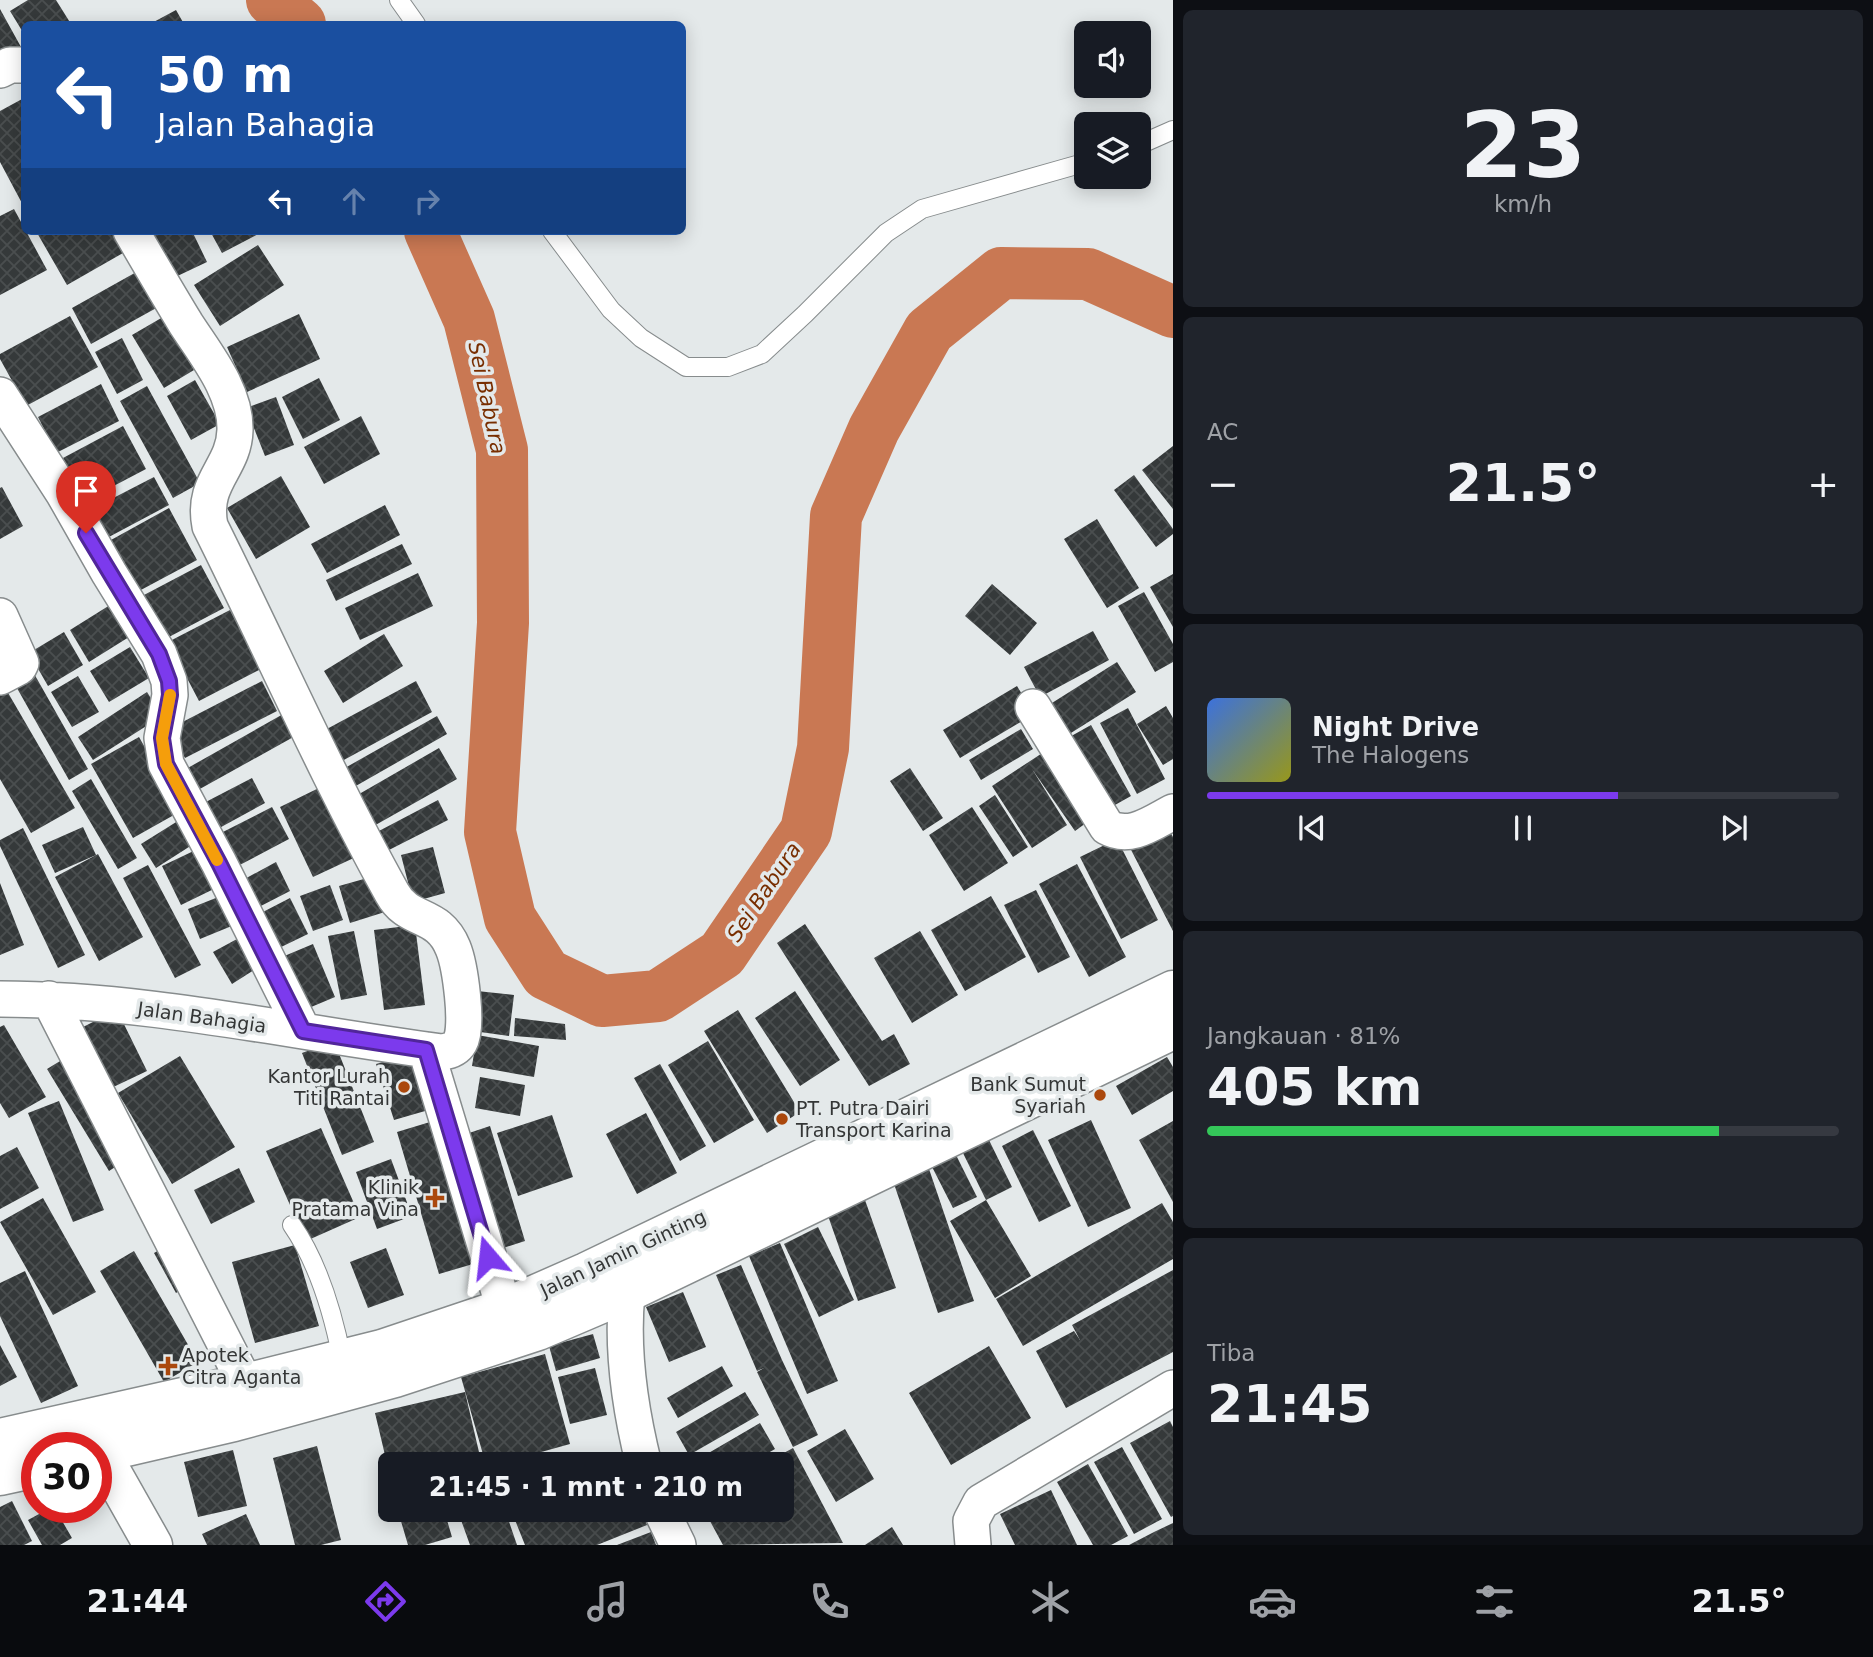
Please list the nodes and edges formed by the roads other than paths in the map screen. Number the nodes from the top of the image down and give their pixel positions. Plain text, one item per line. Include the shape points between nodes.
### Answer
1 (398, 0) edge
2 (414, 21) edge
3 (21, 65) edge
4 (0, 70) edge
5 (1173, 130) edge
6 (1151, 140) edge
7 (1074, 166) edge
8 (133, 235) edge
9 (555, 235) edge
10 (0, 395) edge
11 (0, 616) edge
12 (0, 677) edge
13 (1033, 707) dead end
14 (1173, 812) edge
15 (1173, 990) edge
16 (0, 999) edge
17 (49, 999) junction
18 (1173, 1030) edge
19 (303, 1031) junction
20 (426, 1050) junction
21 (292, 1225) dead end
22 (627, 1293) junction
23 (504, 1308) junction
24 (342, 1359) junction
25 (245, 1383) junction
26 (1173, 1388) edge
27 (112, 1435) edge
28 (0, 1437) edge
29 (21, 1438) edge
30 (112, 1439) edge
31 (641, 1452) edge
32 (21, 1471) edge
33 (112, 1473) edge
34 (0, 1476) edge
35 (667, 1522) edge
36 (153, 1545) edge
37 (678, 1545) edge
38 (973, 1545) edge

1 - 2 lane
3 - 4 street
5 - 6 lane
7 - 9 lane via 922,209 886,233 762,354 728,367 686,367 641,338 611,310
8 - 20 street, Jalan Bahagia via 221,379 234,416 233,445 208,498 210,526 394,896 408,912 433,921 453,949 463,1034 453,1049
10 - 19 street via 159,654 170,695 162,738 166,764
11 - 12 street via 21,665
13 - 14 street via 1107,827 1125,833
15 - 23 main road, Jalan Jamin Ginting
16 - 17 street, Jalan Bahagia
17 - 19 street, Jalan Bahagia
17 - 25 street
18 - 22 main road, Jalan Jamin Ginting
19 - 20 street, Jalan Bahagia
20 - 23 street
21 - 24 lane via 307,1247
22 - 30 main road, Jalan Jamin Ginting via 538,1331 395,1378 234,1422
22 - 31 street via 630,1398
23 - 24 main road, Jalan Jamin Ginting
24 - 25 main road, Jalan Jamin Ginting
25 - 27 main road, Jalan Jamin Ginting
26 - 38 street via 981,1502 971,1521
28 - 29 main road, Jalan Jamin Ginting
32 - 34 main road
33 - 36 main road
35 - 37 street

